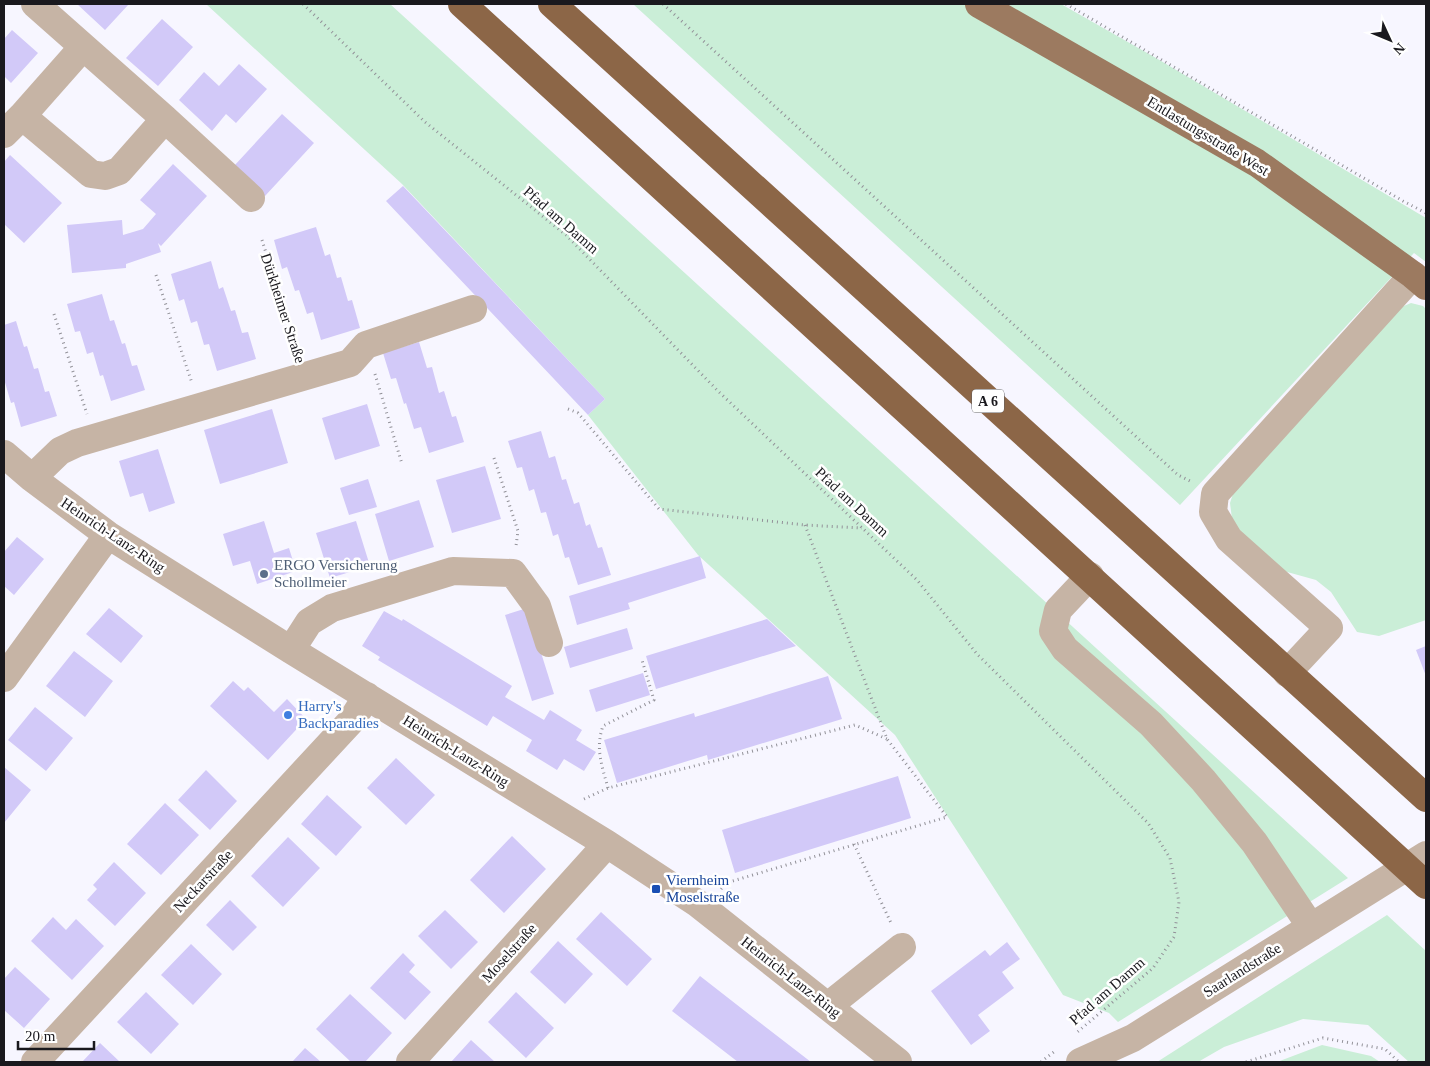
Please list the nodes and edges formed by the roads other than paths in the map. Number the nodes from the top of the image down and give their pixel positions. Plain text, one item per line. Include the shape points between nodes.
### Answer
1 (35, 4) edge
2 (462, 4) edge
3 (552, 4) edge
4 (979, 4) edge
5 (83, 47) junction
6 (165, 119) junction
7 (13, 125) edge
8 (251, 198) dead end
9 (1420, 281) edge
10 (473, 309) dead end
11 (4, 454) edge
12 (32, 478) junction
13 (108, 535) junction
14 (1090, 576) junction
15 (549, 644) dead end
16 (291, 650) junction
17 (1287, 673) junction
18 (4, 678) edge
19 (366, 696) junction
20 (1426, 798) edge
21 (607, 844) junction
22 (1426, 855) edge
23 (1426, 885) edge
24 (1311, 927) junction
25 (902, 947) road end
26 (828, 1006) junction
27 (1133, 1038) junction
28 (35, 1062) edge
29 (410, 1062) edge
30 (898, 1062) edge
31 (1080, 1062) edge
32 (1107, 1062) edge

1 - 5 street
2 - 14 highway
3 - 17 highway, A 6
4 - 9 main road, Entlastungsstraße West via 1257,163
5 - 6 street
5 - 7 street
6 - 7 street via 119,172 106,176 91,174
6 - 8 street
9 - 17 street via 1215,494 1213,512 1229,539 1329,628
10 - 12 street, Dürkheimer Straße via 366,345 350,363 60,451
11 - 12 street, Heinrich-Lanz-Ring
12 - 13 street, Heinrich-Lanz-Ring
13 - 16 street, Heinrich-Lanz-Ring
13 - 18 street
14 - 23 highway
14 - 24 street via 1058,610 1053,631 1065,649 1151,724 1204,780 1254,842
15 - 16 street via 537,606 513,573 453,571 332,608 309,622
16 - 19 street, Heinrich-Lanz-Ring
17 - 20 highway, A 6
19 - 21 street, Heinrich-Lanz-Ring
19 - 28 street, Neckarstraße via 352,720
21 - 26 street, Heinrich-Lanz-Ring via 706,910
21 - 29 street, Moselstraße
22 - 24 street, Saarlandstraße
24 - 27 street, Saarlandstraße
25 - 26 street
26 - 30 street, Heinrich-Lanz-Ring
27 - 31 street, Saarlandstraße
27 - 32 street, Saarlandstraße

